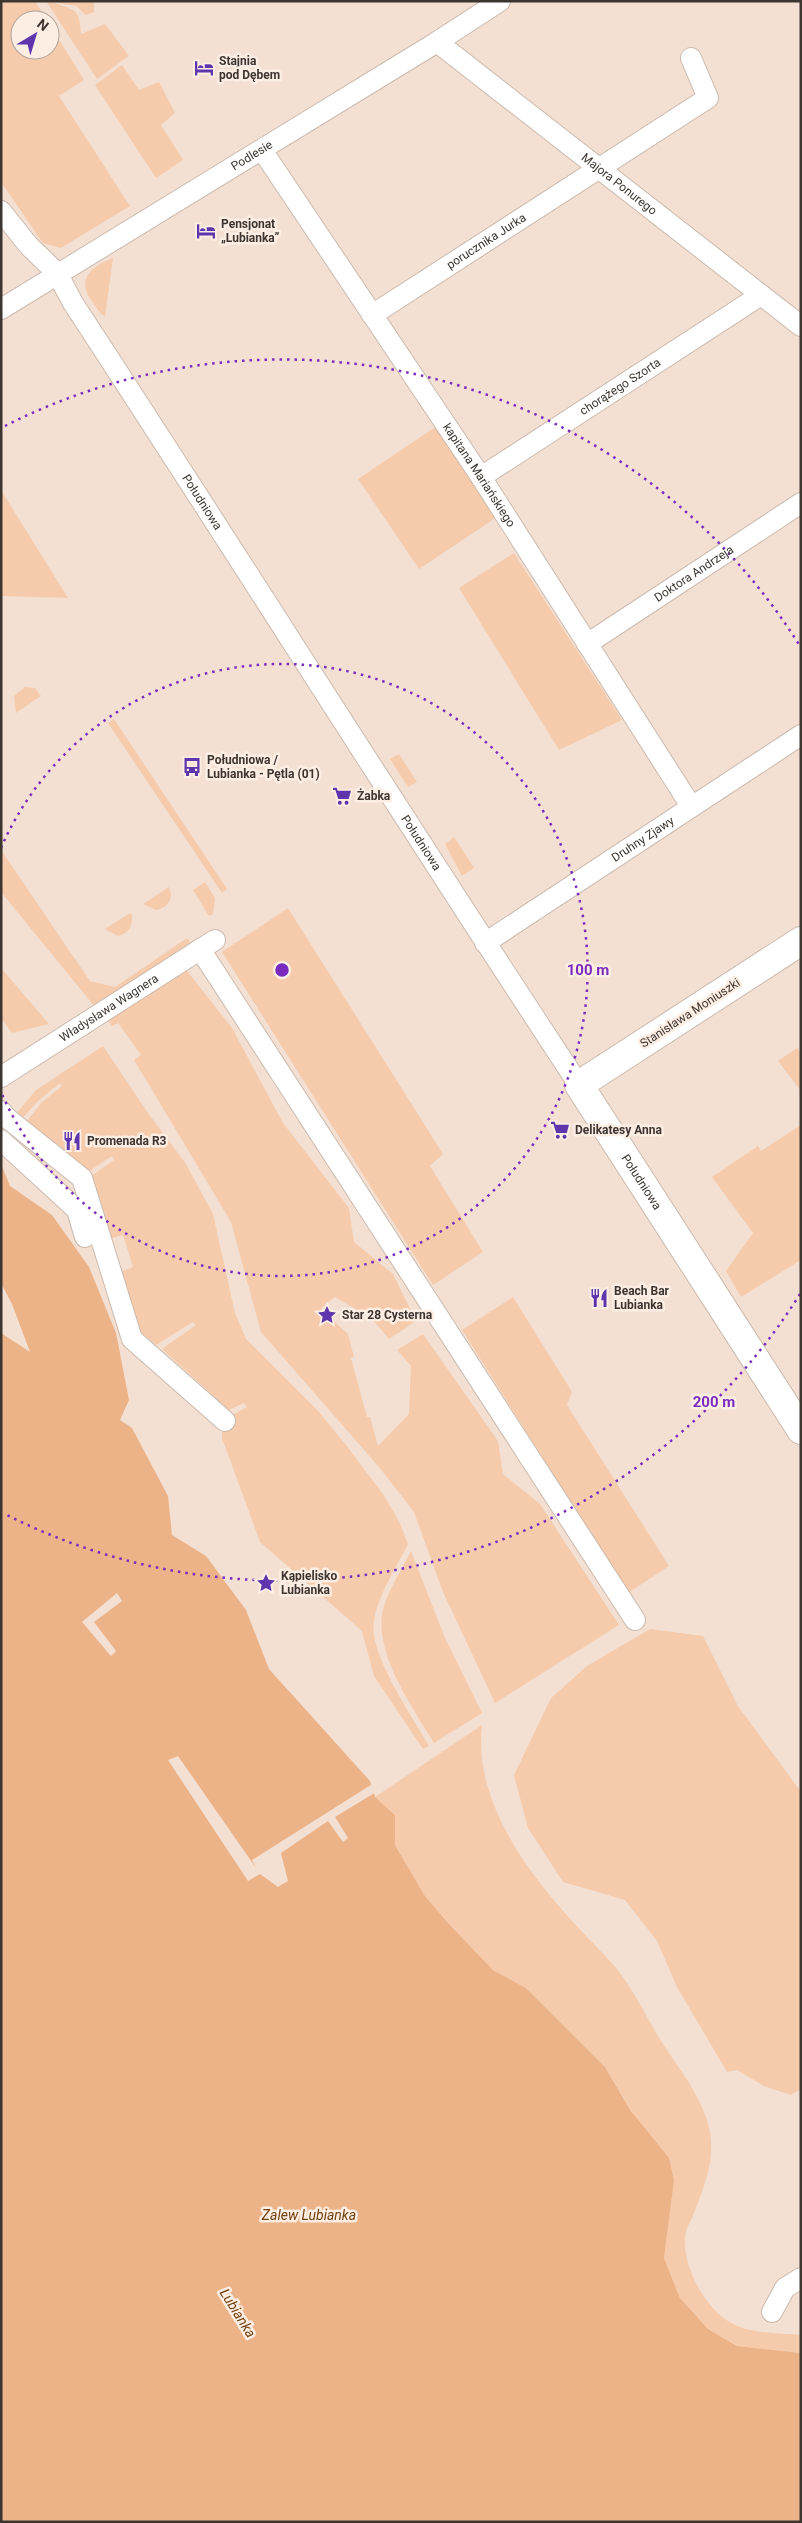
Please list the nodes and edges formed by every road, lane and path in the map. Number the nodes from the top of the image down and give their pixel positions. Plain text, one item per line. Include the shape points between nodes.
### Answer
1 (500, 1) edge
2 (437, 42) junction
3 (691, 58) dead end
4 (262, 150) junction
5 (600, 169) junction
6 (1, 211) edge
7 (57, 273) junction
8 (761, 295) junction
9 (1, 309) edge
10 (372, 315) junction
11 (801, 326) edge
12 (481, 477) junction
13 (801, 503) edge
14 (587, 644) junction
15 (801, 735) edge
16 (691, 806) junction
17 (801, 941) edge
18 (485, 943) junction
19 (92, 1018) junction
20 (67, 1048) dead end
21 (1, 1077) edge
22 (579, 1086) junction
23 (1, 1111) edge
24 (1, 1140) edge
25 (801, 1430) edge
26 (635, 1620) dead end
27 (801, 2278) edge
28 (772, 2312) dead end

1 - 2 street, Podlesie
2 - 4 street, Podlesie
2 - 5 street, Majora Ponurego
3 - 5 street, porucznika Jurka via 708,98
4 - 7 street, Podlesie
4 - 10 street, kapitana Mariańskiego
5 - 8 street, Majora Ponurego
5 - 10 street, porucznika Jurka
6 - 7 street, Południowa via 29,246
7 - 9 street, Podlesie
7 - 18 street, Południowa
8 - 11 street, Majora Ponurego
8 - 12 street, chorążego Szorta
10 - 12 street, kapitana Mariańskiego
12 - 14 street, kapitana Mariańskiego
13 - 14 street, Doktora Andrzeja
14 - 16 street, kapitana Mariańskiego
15 - 16 street, Druhny Zjawy
16 - 18 street, Druhny Zjawy
17 - 22 street, Stanisława Moniuszki
18 - 22 street, Południowa
19 - 20 street
19 - 21 street, Władysława Wagnera
19 - 26 street, Władysława Wagnera via 207,944
22 - 25 street, Południowa
23 - 24 street via 82,1178 132,1339 220,1421 174,1384 161,1379 120,1339 76,1210
27 - 28 street via 785,2288

